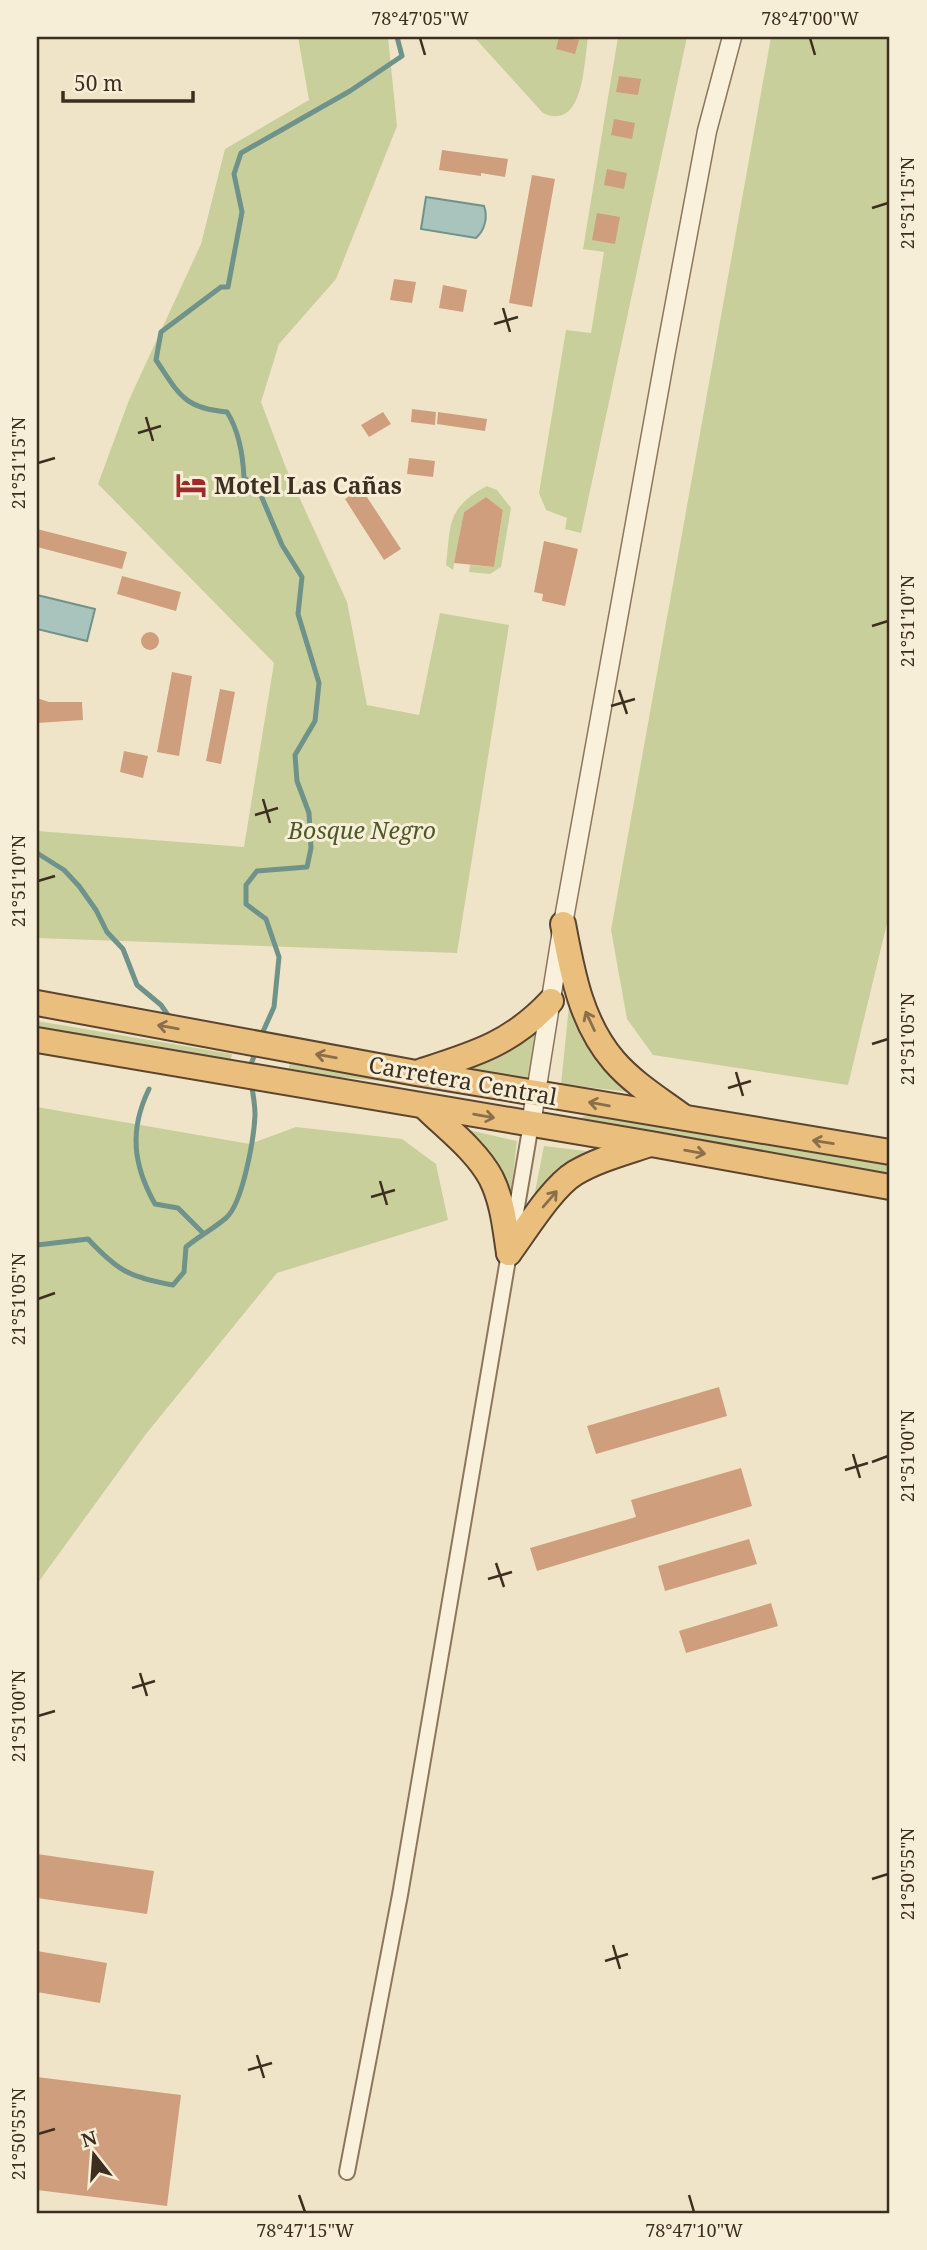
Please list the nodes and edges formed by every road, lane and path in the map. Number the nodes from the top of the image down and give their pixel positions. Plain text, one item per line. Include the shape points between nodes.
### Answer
1 (732, 37) edge
2 (564, 924) junction
3 (551, 1001) junction
4 (37, 1003) edge
5 (37, 1040) edge
6 (416, 1073) junction
7 (535, 1093) junction
8 (424, 1106) junction
9 (688, 1120) junction
10 (531, 1124) junction
11 (651, 1144) junction
12 (890, 1152) edge
13 (890, 1187) edge
14 (509, 1253) junction
15 (346, 2172) dead end

1 - 2 street via 702,159
2 - 3 street
9 -> 2 highway via 614,1061 589,1023 572,974
3 - 6 highway via 531,1023 501,1042
3 - 7 street
6 -> 4 highway, Carretera Central
5 - 8 highway, Carretera Central
6 - 7 highway, Carretera Central
9 -> 7 highway, Carretera Central
7 - 10 street
8 -> 10 highway, Carretera Central
8 - 14 highway via 490,1177 502,1207
12 -> 9 highway, Carretera Central
10 - 11 highway, Carretera Central
10 - 14 street
11 -> 13 highway, Carretera Central
14 -> 11 highway via 573,1174
14 - 15 street via 402,1882

